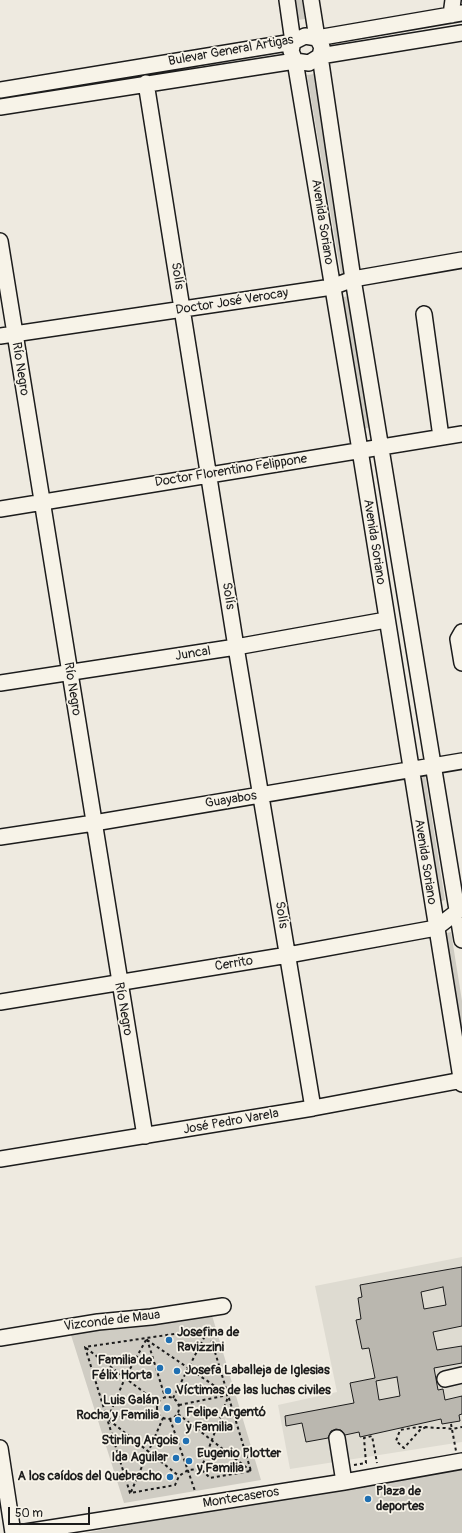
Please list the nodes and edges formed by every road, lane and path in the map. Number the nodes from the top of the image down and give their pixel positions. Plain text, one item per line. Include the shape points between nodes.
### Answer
1 (287, 0) edge
2 (311, 0) edge
3 (455, 9) edge
4 (462, 33) edge
5 (317, 38) junction
6 (293, 42) junction
7 (320, 56) junction
8 (296, 61) junction
9 (146, 83) junction
10 (0, 90) edge
11 (0, 107) edge
12 (0, 241) edge
13 (462, 260) edge
14 (353, 279) junction
15 (332, 287) junction
16 (182, 310) junction
17 (424, 314) dead end
18 (7, 335) edge
19 (462, 434) edge
20 (441, 437) junction
21 (382, 447) junction
22 (360, 450) junction
23 (210, 475) junction
24 (42, 502) junction
25 (0, 508) edge
26 (386, 620) junction
27 (462, 632) edge
28 (236, 647) junction
29 (462, 663) edge
30 (70, 672) junction
31 (0, 683) edge
32 (462, 761) edge
33 (433, 766) junction
34 (410, 769) junction
35 (262, 795) junction
36 (94, 823) junction
37 (0, 837) edge
38 (460, 911) edge
39 (436, 928) junction
40 (462, 940) edge
41 (288, 956) junction
42 (119, 982) junction
43 (0, 1002) edge
44 (462, 1082) edge
45 (313, 1108) junction
46 (145, 1136) junction
47 (0, 1159) edge
48 (223, 1306) dead end
49 (208, 1330) junction
50 (0, 1338) edge
51 (146, 1339) junction
52 (85, 1347) junction
53 (188, 1368) junction
54 (462, 1375) edge
55 (125, 1378) junction
56 (445, 1379) dead end
57 (228, 1395) junction
58 (165, 1397) junction
59 (173, 1398) junction
60 (158, 1403) junction
61 (179, 1405) junction
62 (157, 1411) junction
63 (178, 1414) junction
64 (163, 1418) junction
65 (108, 1419) junction
66 (170, 1419) junction
67 (451, 1424) dead end
68 (426, 1427) junction
69 (462, 1427) edge
70 (452, 1429) junction
71 (337, 1438) dead end
72 (212, 1439) junction
73 (0, 1448) edge
74 (147, 1452) junction
75 (460, 1461) edge
76 (341, 1467) junction
77 (201, 1469) junction
78 (188, 1470) junction
79 (251, 1471) junction
80 (179, 1476) junction
81 (380, 1476) junction
82 (344, 1482) junction
83 (195, 1491) dead end
84 (130, 1493) junction
85 (13, 1533) edge
86 (19, 1533) edge

1 - 6 street, Avenida Soriano
2 - 5 street, Avenida Soriano
3 - 5 street, Bulevar General Artigas
4 - 7 street, Bulevar General Artigas
5 - 6 street, Bulevar General Artigas via 305,36
5 - 7 street, Avenida Soriano via 322,47
6 - 8 street, Avenida Soriano via 291,51
6 - 10 street, Bulevar General Artigas
7 - 8 street, Bulevar General Artigas via 309,63
7 - 14 street, Avenida Soriano
8 - 9 street, Bulevar General Artigas
8 - 15 street, Avenida Soriano
9 - 11 street, Bulevar General Artigas
9 - 16 street, Solís
12 - 18 street, Río Negro
13 - 14 street, Doctor José Verocay
14 - 15 street, Doctor José Verocay
14 - 21 street, Avenida Soriano
15 - 16 street, Doctor José Verocay
15 - 22 street, Avenida Soriano
16 - 18 street, Doctor José Verocay
16 - 23 street, Solís
17 - 20 street
18 - 24 street, Río Negro
19 - 20 street, Doctor Florentino Felippone
20 - 21 street, Doctor Florentino Felippone
21 - 22 street, Doctor Florentino Felippone
21 - 33 street, Avenida Soriano
22 - 23 street, Doctor Florentino Felippone
22 - 26 street, Avenida Soriano
23 - 24 street, Doctor Florentino Felippone
23 - 28 street, Solís
24 - 25 street, Doctor Florentino Felippone
24 - 30 street, Río Negro
26 - 28 street, Juncal
26 - 34 street, Avenida Soriano
27 - 29 street via 458,639
28 - 30 street, Juncal
28 - 35 street, Solís
30 - 31 street, Juncal
30 - 36 street, Río Negro
32 - 33 street, Guayabos
33 - 34 street, Guayabos
33 - 38 street, Avenida Soriano
34 - 35 street, Guayabos
34 - 39 street, Avenida Soriano
35 - 36 street, Guayabos
35 - 41 street, Solís
36 - 37 street, Guayabos
36 - 42 street, Río Negro
38 - 39 street, Cerrito
38 - 40 street, Avenida Soriano
39 - 41 street, Cerrito
39 - 44 street, Avenida Soriano
41 - 42 street, Cerrito
41 - 45 street, Solís
42 - 43 street, Cerrito
42 - 46 street, Río Negro
44 - 45 street, José Pedro Varela
45 - 46 street, José Pedro Varela
46 - 47 street, José Pedro Varela
48 - 50 street, Vizconde de Maua
49 - 51 path
49 - 53 path
49 - 57 path
51 - 52 path
51 - 53 path
51 - 55 path
51 - 58 path
52 - 55 path
52 - 65 path
53 - 57 path
53 - 59 path
54 - 56 street
55 - 60 path
55 - 65 path
57 - 61 path
57 - 72 path
57 - 79 path
58 - 59 path
58 - 60 path
59 - 61 path
60 - 62 path
61 - 63 path
62 - 64 path
62 - 65 path
63 - 66 path
63 - 72 path
64 - 66 path
64 - 74 path
65 - 74 path
65 - 84 path
66 - 78 path
67 - 70 path
68 - 68 path via 404,1448 396,1441 400,1430
68 - 70 path
69 - 70 path
70 - 75 path
71 - 76 street
72 - 77 path
72 - 79 path
73 - 85 street
74 - 80 path
74 - 84 path
75 - 81 street, Montecaseros
76 - 81 path via 366,1463 364,1438 372,1436
76 - 82 street
77 - 78 path
77 - 79 path via 210,1478
78 - 80 path
78 - 83 path
80 - 84 path via 175,1485
81 - 82 street, Montecaseros
82 - 86 street, Montecaseros

